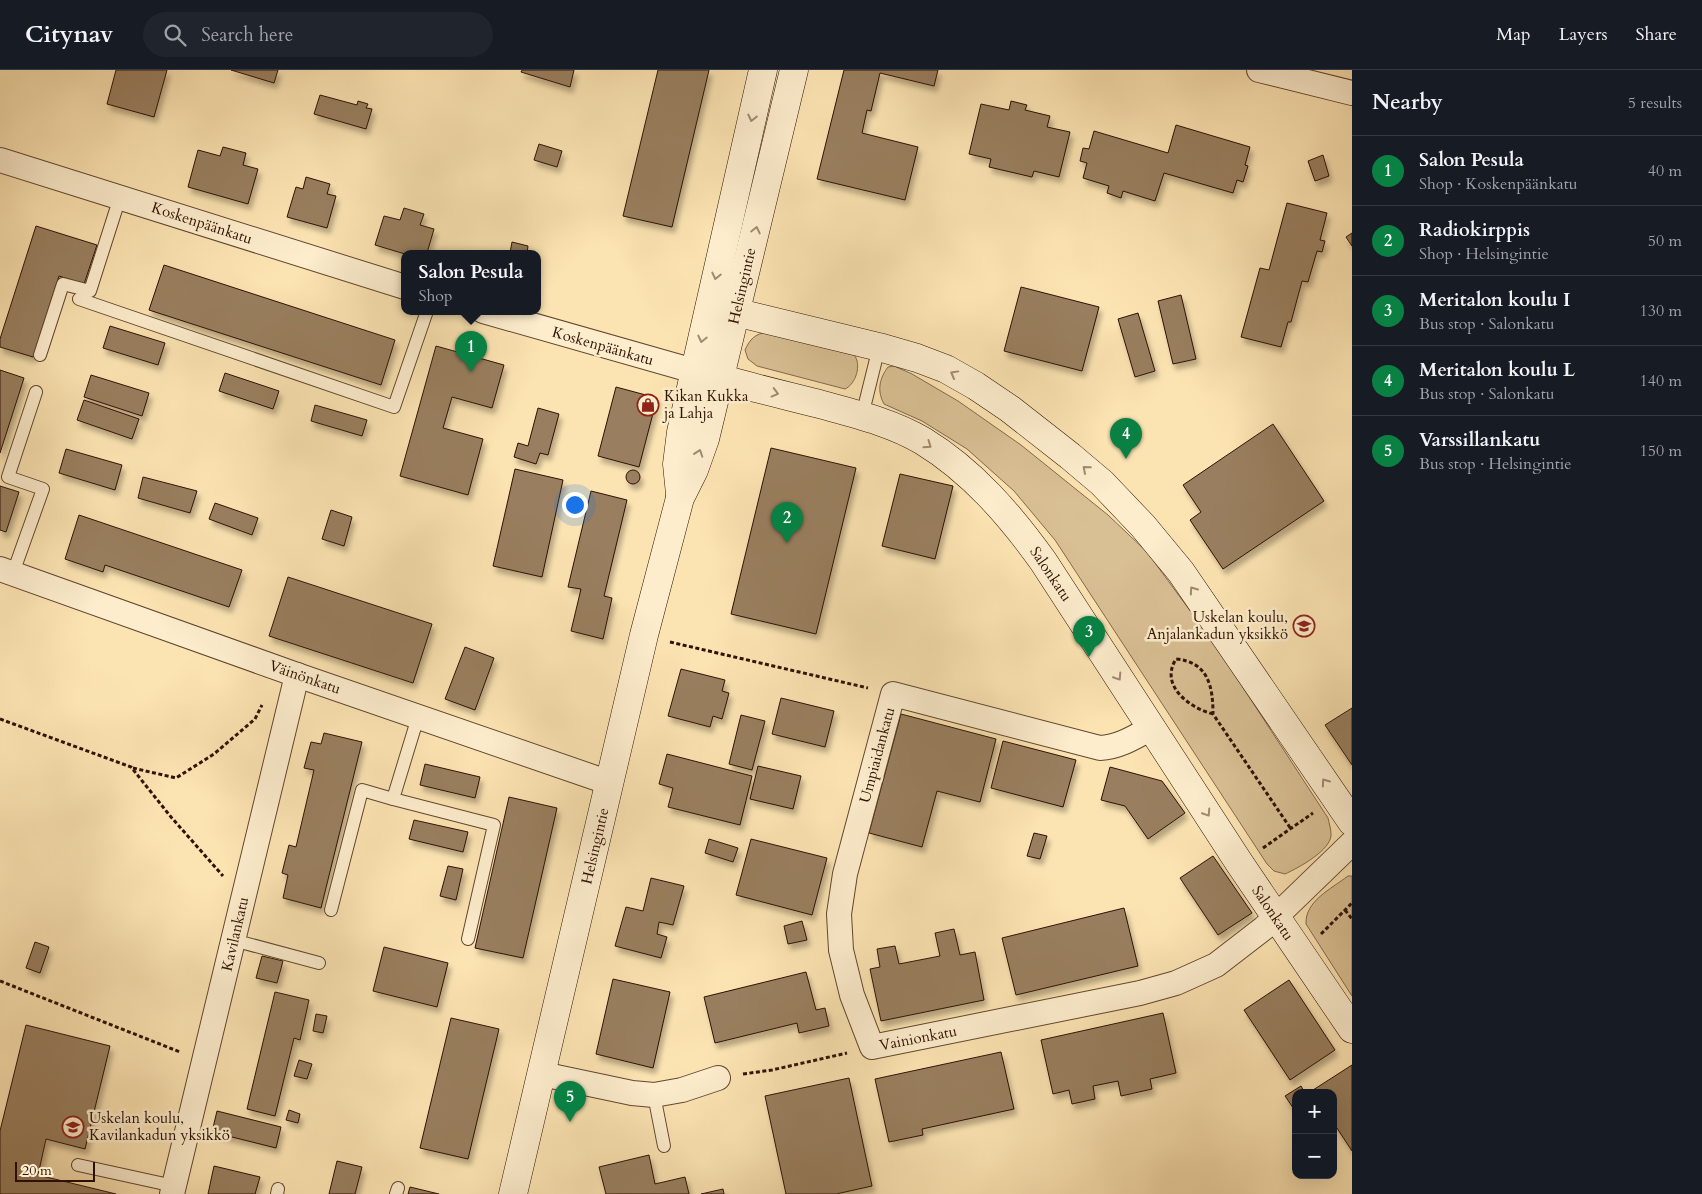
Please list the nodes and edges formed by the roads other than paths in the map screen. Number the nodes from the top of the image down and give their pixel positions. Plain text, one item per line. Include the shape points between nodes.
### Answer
1 (763, 70) edge
2 (794, 70) edge
3 (1259, 70) edge
4 (1352, 93) edge
5 (0, 160) edge
6 (120, 197) junction
7 (401, 286) edge
8 (79, 299) dead end
9 (710, 306) junction
10 (736, 312) junction
11 (426, 315) edge
12 (497, 315) edge
13 (880, 347) junction
14 (40, 356) dead end
15 (694, 372) junction
16 (720, 379) junction
17 (36, 392) dead end
18 (862, 416) junction
19 (680, 498) junction
20 (6, 571) edge
21 (297, 675) junction
22 (418, 717) junction
23 (1151, 728) junction
24 (610, 783) junction
25 (394, 799) junction
26 (1352, 822) edge
27 (1352, 843) edge
28 (331, 910) dead end
29 (1275, 916) junction
30 (468, 939) dead end
31 (233, 940) junction
32 (319, 963) dead end
33 (1352, 1029) edge
34 (872, 1047) joint
35 (542, 1074) junction
36 (718, 1078) road end
37 (654, 1095) junction
38 (664, 1146) dead end
39 (78, 1165) dead end
40 (173, 1190) edge
41 (513, 1194) edge

1 -> 9 main road, Helsingintie
10 -> 2 main road, Helsingintie
3 - 4 street
5 - 6 street, Koskenpäänkatu
6 - 7 street, Koskenpäänkatu
6 - 14 lane via 90,291 63,284
8 - 11 lane via 394,407
9 - 10 main road
9 -> 15 main road, Helsingintie
10 - 13 main road
10 - 16 main road, Helsingintie
12 - 15 street, Koskenpäänkatu
13 - 18 lane
26 -> 13 main road via 1181,572 1102,483 1010,409 976,386 946,369
15 - 16 main road, Salonkatu
15 - 19 main road, Helsingintie via 677,464
16 -> 18 main road, Salonkatu
19 -> 16 main road, Helsingintie via 694,470
17 - 20 lane via 8,477 43,488
18 -> 23 main road, Salonkatu via 922,441 972,478 995,500 1043,561
19 - 24 main road, Helsingintie
20 - 21 street, Väinönkatu
21 - 22 street, Väinönkatu
21 - 31 street, Kavilankatu
22 - 24 street, Väinönkatu
22 - 25 lane
23 -> 29 main road, Salonkatu
23 - 34 street, Umpiaidankatu via 1112,747 1100,748 893,694 845,874 839,914 841,950 852,995
24 - 35 main road, Helsingintie
25 - 28 lane via 362,790
25 - 30 lane via 494,825
27 - 29 street, Vainionkatu
29 - 33 main road, Salonkatu
29 - 34 street, Vainionkatu via 1216,965 1176,983
31 - 32 lane
31 - 40 street, Kavilankatu
35 - 37 street
35 - 41 main road, Helsingintie
36 - 37 street
37 - 38 lane
39 - 40 lane

